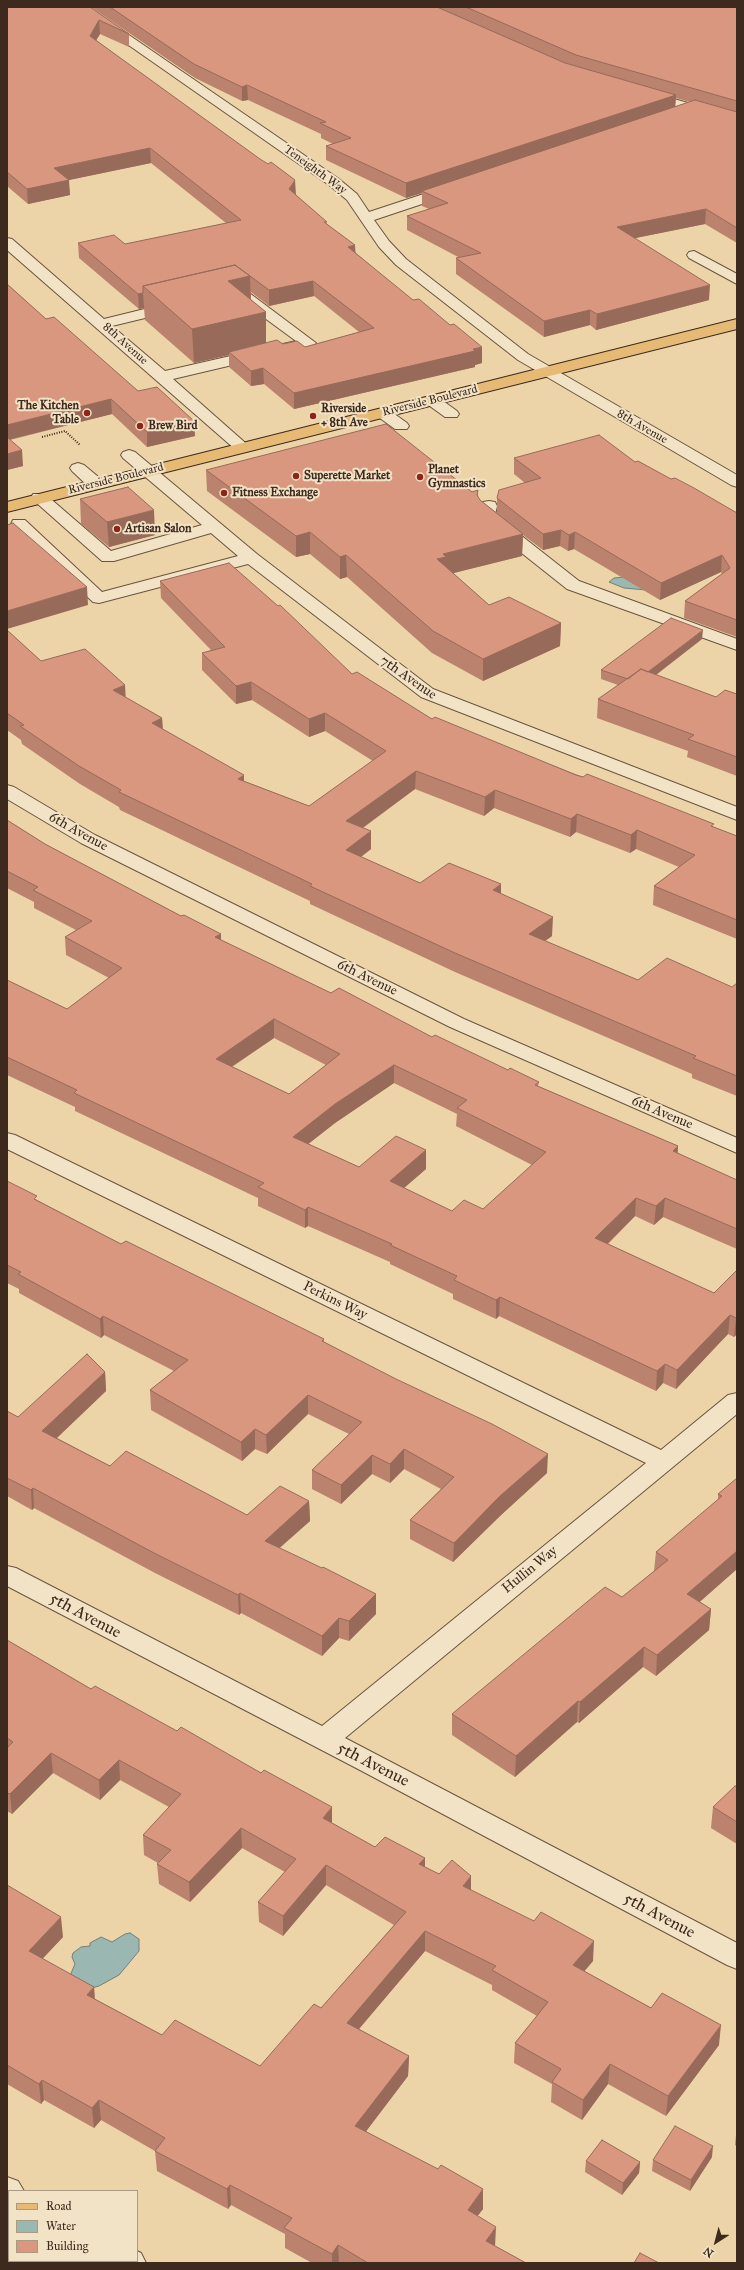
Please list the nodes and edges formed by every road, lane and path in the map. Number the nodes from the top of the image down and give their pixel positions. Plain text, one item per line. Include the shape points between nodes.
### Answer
1 (80, 7) edge
2 (634, 92) edge
3 (693, 108) junction
4 (667, 117) edge
5 (737, 121) edge
6 (464, 186) edge
7 (368, 217) junction
8 (7, 242) edge
9 (694, 255) dead end
10 (737, 280) edge
11 (208, 299) edge
12 (186, 304) edge
13 (102, 324) junction
14 (737, 324) edge
15 (546, 372) junction
16 (162, 377) junction
17 (433, 401) junction
18 (383, 413) junction
19 (451, 414) dead end
20 (401, 426) dead end
21 (42, 437) dead end
22 (242, 446) junction
23 (83, 447) dead end
24 (129, 455) dead end
25 (78, 468) dead end
26 (147, 471) junction
27 (737, 482) edge
28 (96, 484) junction
29 (39, 498) junction
30 (488, 506) edge
31 (7, 507) edge
32 (19, 524) dead end
33 (215, 528) junction
34 (252, 558) junction
35 (737, 644) edge
36 (7, 791) edge
37 (737, 814) edge
38 (7, 1140) edge
39 (737, 1146) edge
40 (737, 1401) edge
41 (663, 1461) junction
42 (7, 1574) edge
43 (324, 1740) junction
44 (737, 1957) edge

1 - 7 street, Teneighth Way via 334,182 352,197
2 - 3 street
3 - 4 street
3 - 5 street
6 - 7 street
7 - 15 street, Teneighth Way via 384,244 401,262 486,330
8 - 13 street, 8th Avenue
9 - 10 street
11 - 16 street via 239,292 308,343
12 - 13 street
13 - 16 street, 8th Avenue
14 - 15 main road, Riverside Boulevard
15 - 17 main road, Riverside Boulevard
15 - 27 street, 8th Avenue
16 - 22 street, 8th Avenue
17 - 18 main road, Riverside Boulevard
17 - 19 street
18 - 20 street
18 - 22 main road, Riverside Boulevard
21 - 23 path via 65,431
22 - 26 main road, Riverside Boulevard
24 - 26 street, 7th Avenue
25 - 28 street
26 - 28 main road, Riverside Boulevard
26 - 33 street, 7th Avenue
28 - 29 main road, Riverside Boulevard
29 - 31 main road, Riverside Boulevard
29 - 33 street via 108,557
30 - 35 street via 486,516 573,585
32 - 34 street via 99,598
33 - 34 street, 7th Avenue
34 - 37 street, 7th Avenue via 427,694
36 - 39 street, 6th Avenue via 88,839 457,1022
38 - 41 street, Perkins Way
40 - 41 street, Hullin Way
41 - 43 street, Hullin Way
42 - 43 street, 5th Avenue
43 - 44 street, 5th Avenue

